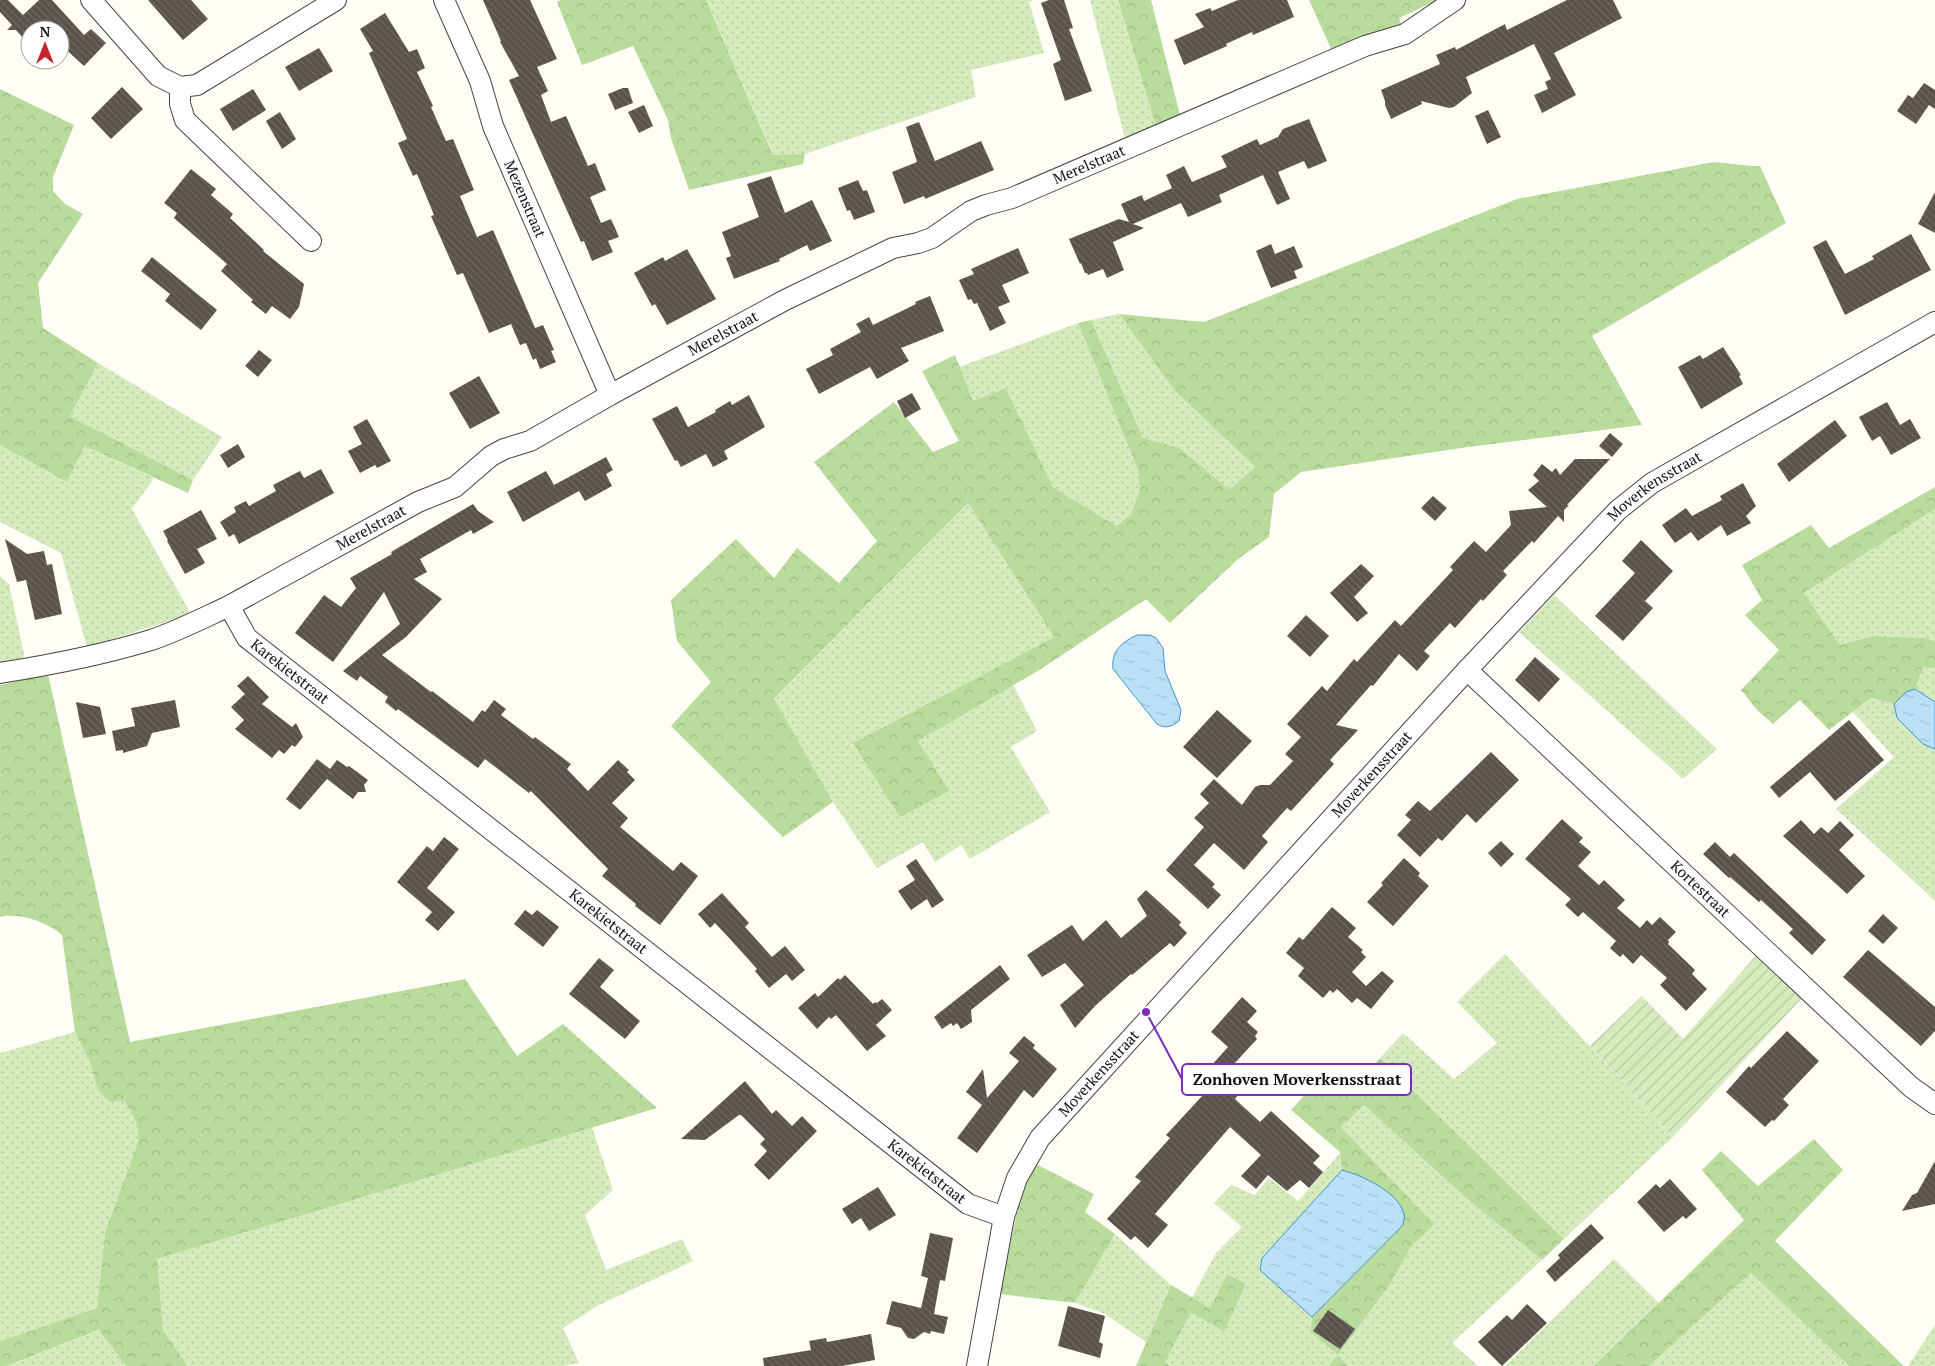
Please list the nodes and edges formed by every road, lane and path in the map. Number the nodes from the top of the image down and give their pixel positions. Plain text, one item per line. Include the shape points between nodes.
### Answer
1 (91, 0) edge
2 (336, 0) edge
3 (444, 0) edge
4 (1455, 0) edge
5 (180, 87) junction
6 (311, 241) dead end
7 (1935, 322) edge
8 (610, 395) junction
9 (229, 606) junction
10 (1468, 670) junction
11 (0, 673) edge
12 (1935, 1104) edge
13 (1004, 1217) junction
14 (977, 1366) edge

1 - 5 street via 158,76
2 - 5 street via 197,84
3 - 8 street, Mezenstraat via 480,81 493,126
4 - 8 street, Merelstraat via 1405,34 1365,46 1012,198 971,211 932,238 893,248 785,300
5 - 6 street via 180,104 185,120
7 - 10 street, Moverkensstraat via 1652,483 1618,510
8 - 9 street, Merelstraat via 530,441 491,456 443,494 418,502
9 - 11 street, Merelstraat via 152,640
9 - 13 street, Karekietstraat via 247,638 968,1204
10 - 12 street, Kortestraat via 1912,1087
10 - 13 street, Moverkensstraat via 1040,1138 1017,1178
13 - 14 street, Moverkensstraat

